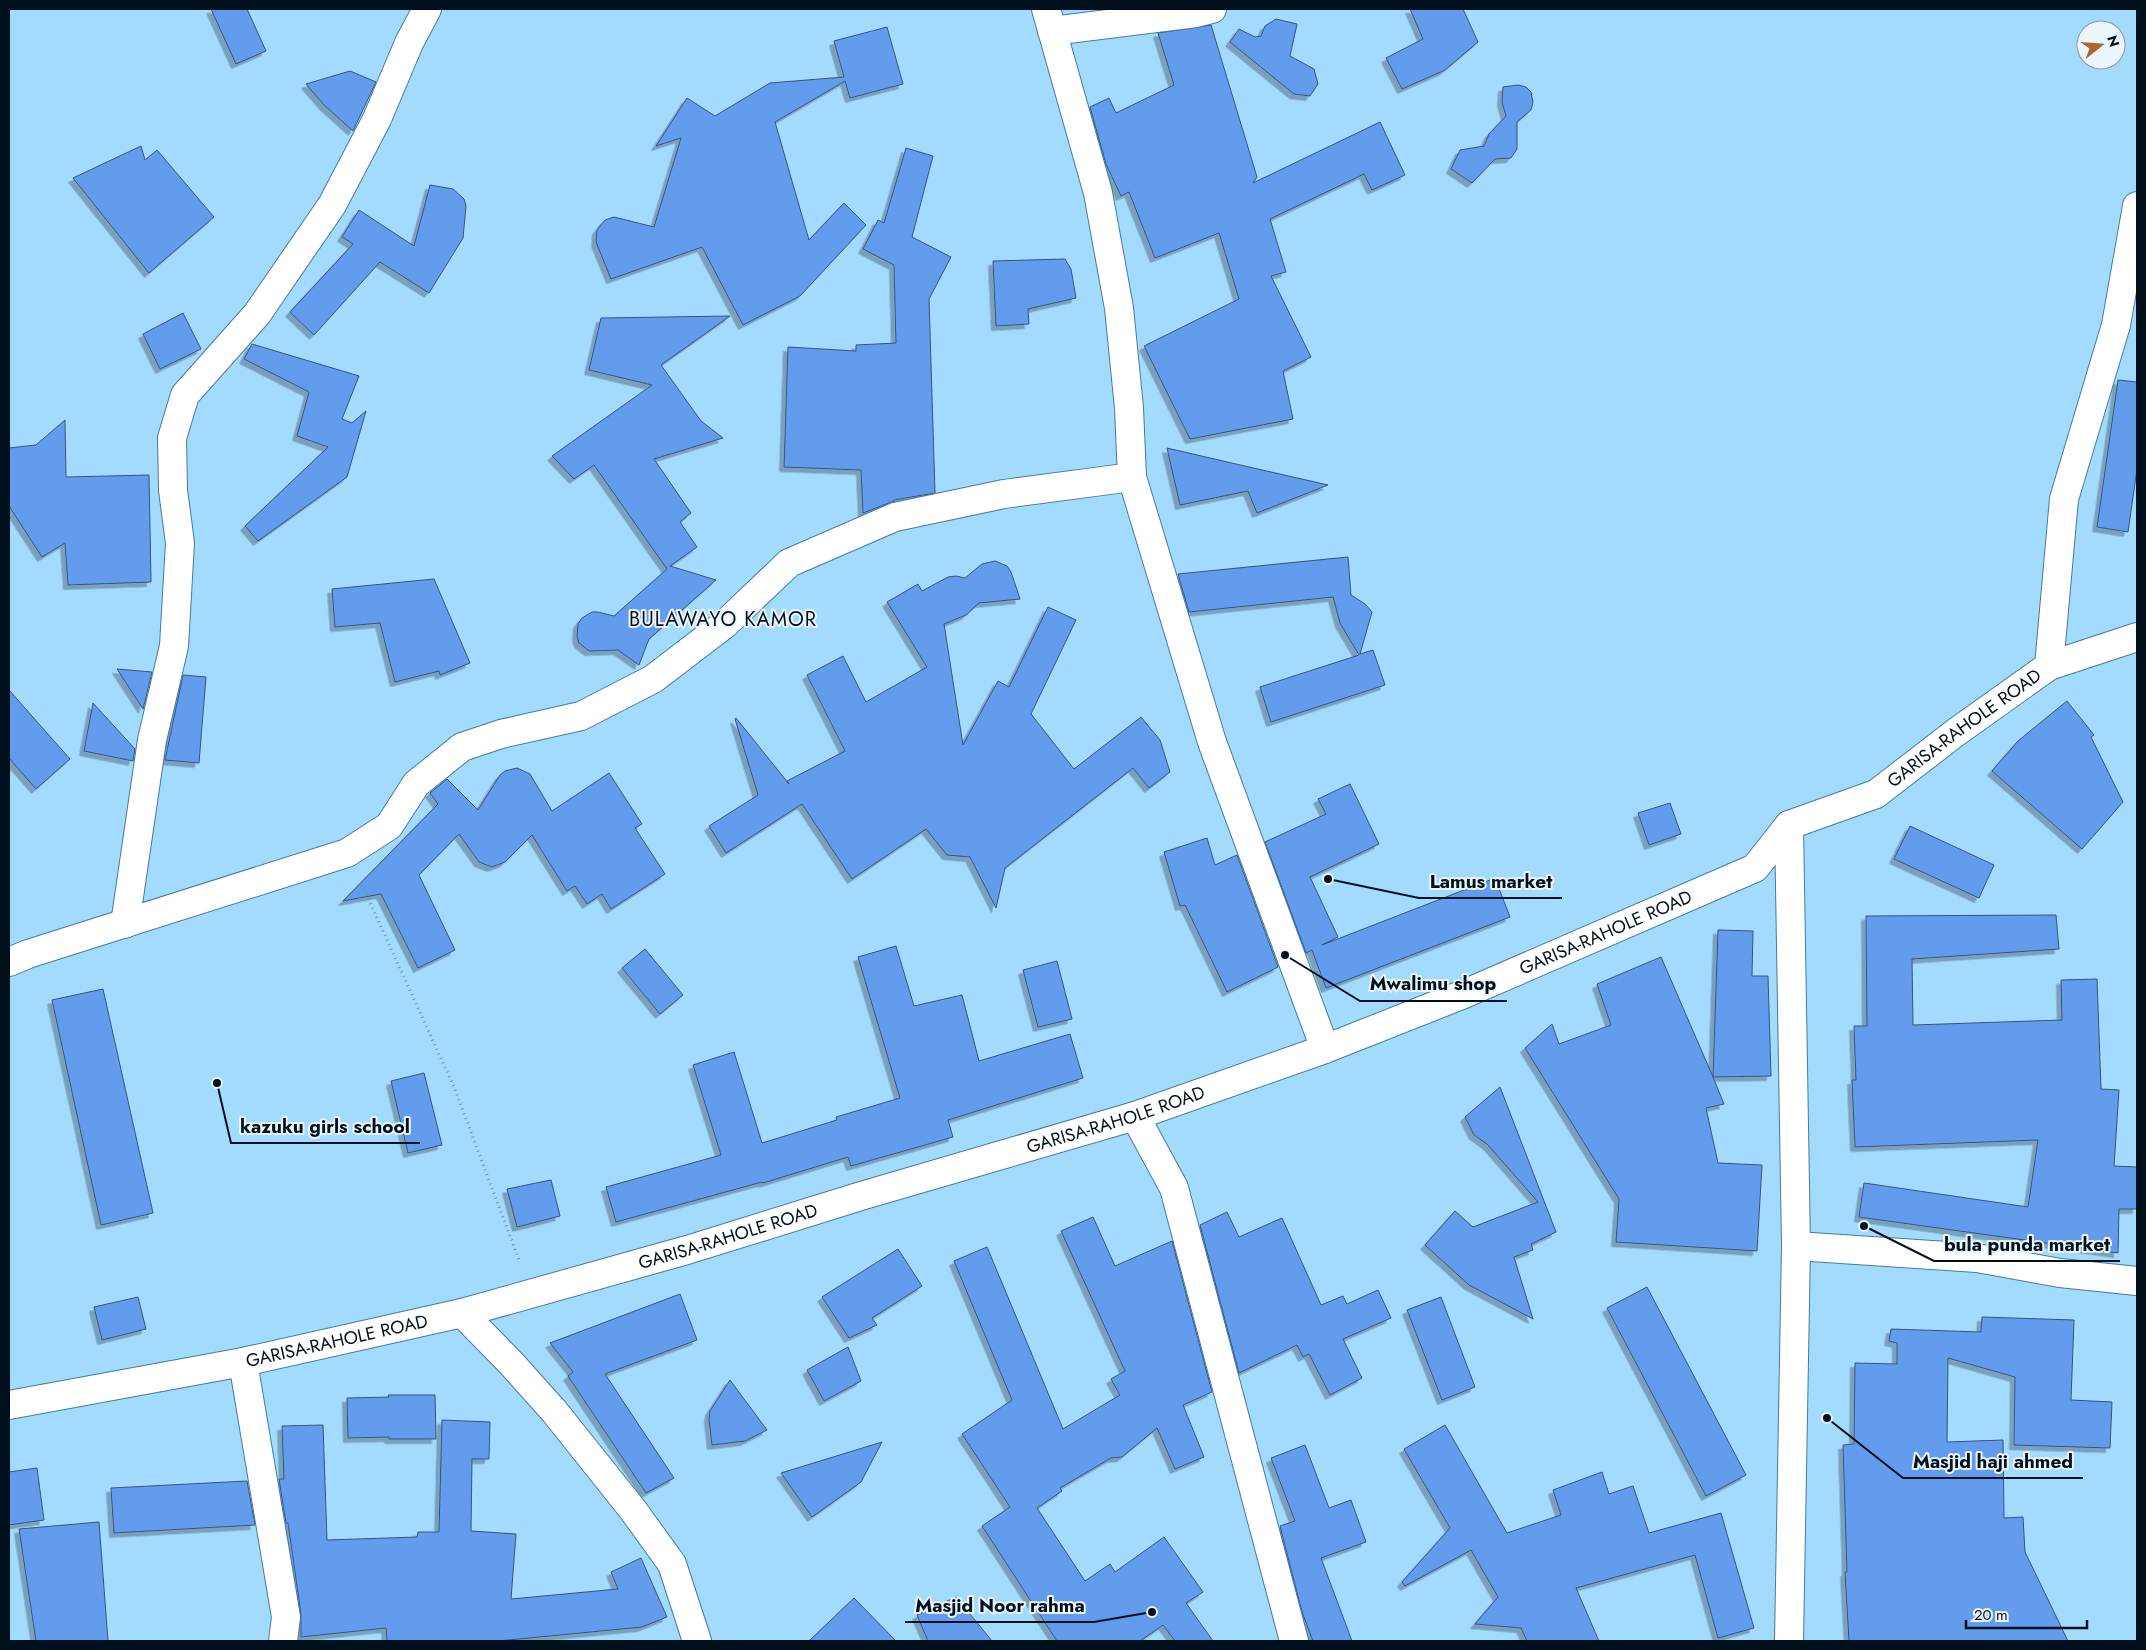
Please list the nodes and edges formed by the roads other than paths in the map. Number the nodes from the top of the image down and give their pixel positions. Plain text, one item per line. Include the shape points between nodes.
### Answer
1 (427, 9) edge
2 (1212, 9) edge
3 (1049, 20) edge
4 (2137, 206) edge
5 (1132, 477) junction
6 (2137, 637) edge
7 (2049, 666) junction
8 (1788, 824) junction
9 (125, 924) junction
10 (9, 962) edge
11 (1326, 1049) junction
12 (1135, 1116) junction
13 (1796, 1246) junction
14 (2137, 1281) edge
15 (462, 1313) junction
16 (243, 1362) junction
17 (9, 1405) edge
18 (282, 1641) edge
19 (697, 1641) edge
20 (1294, 1641) edge
21 (1789, 1641) edge

1 - 9 street via 377,119 332,205 257,314 185,395 172,438 173,490 180,543 174,646 152,740
2 - 3 street via 1196,13
3 - 5 street via 1098,194 1119,308
4 - 7 street via 2116,325 2064,499
5 - 9 street via 1004,494 895,517 788,563 725,624 653,679 581,716 500,734 462,747 416,784 389,826 347,853
5 - 11 street via 1212,742
6 - 7 street, GARISA-RAHOLE ROAD
7 - 8 street, GARISA-RAHOLE ROAD via 1876,794
8 - 11 street, GARISA-RAHOLE ROAD via 1756,868 1464,994
8 - 13 street
9 - 10 street
11 - 12 street, GARISA-RAHOLE ROAD
12 - 15 street, GARISA-RAHOLE ROAD via 687,1250
12 - 20 street via 1174,1188
13 - 14 street via 1977,1258 2060,1273
13 - 21 street
15 - 16 street, GARISA-RAHOLE ROAD
15 - 19 street via 554,1411 672,1564
16 - 17 street, GARISA-RAHOLE ROAD
16 - 18 street via 286,1617

